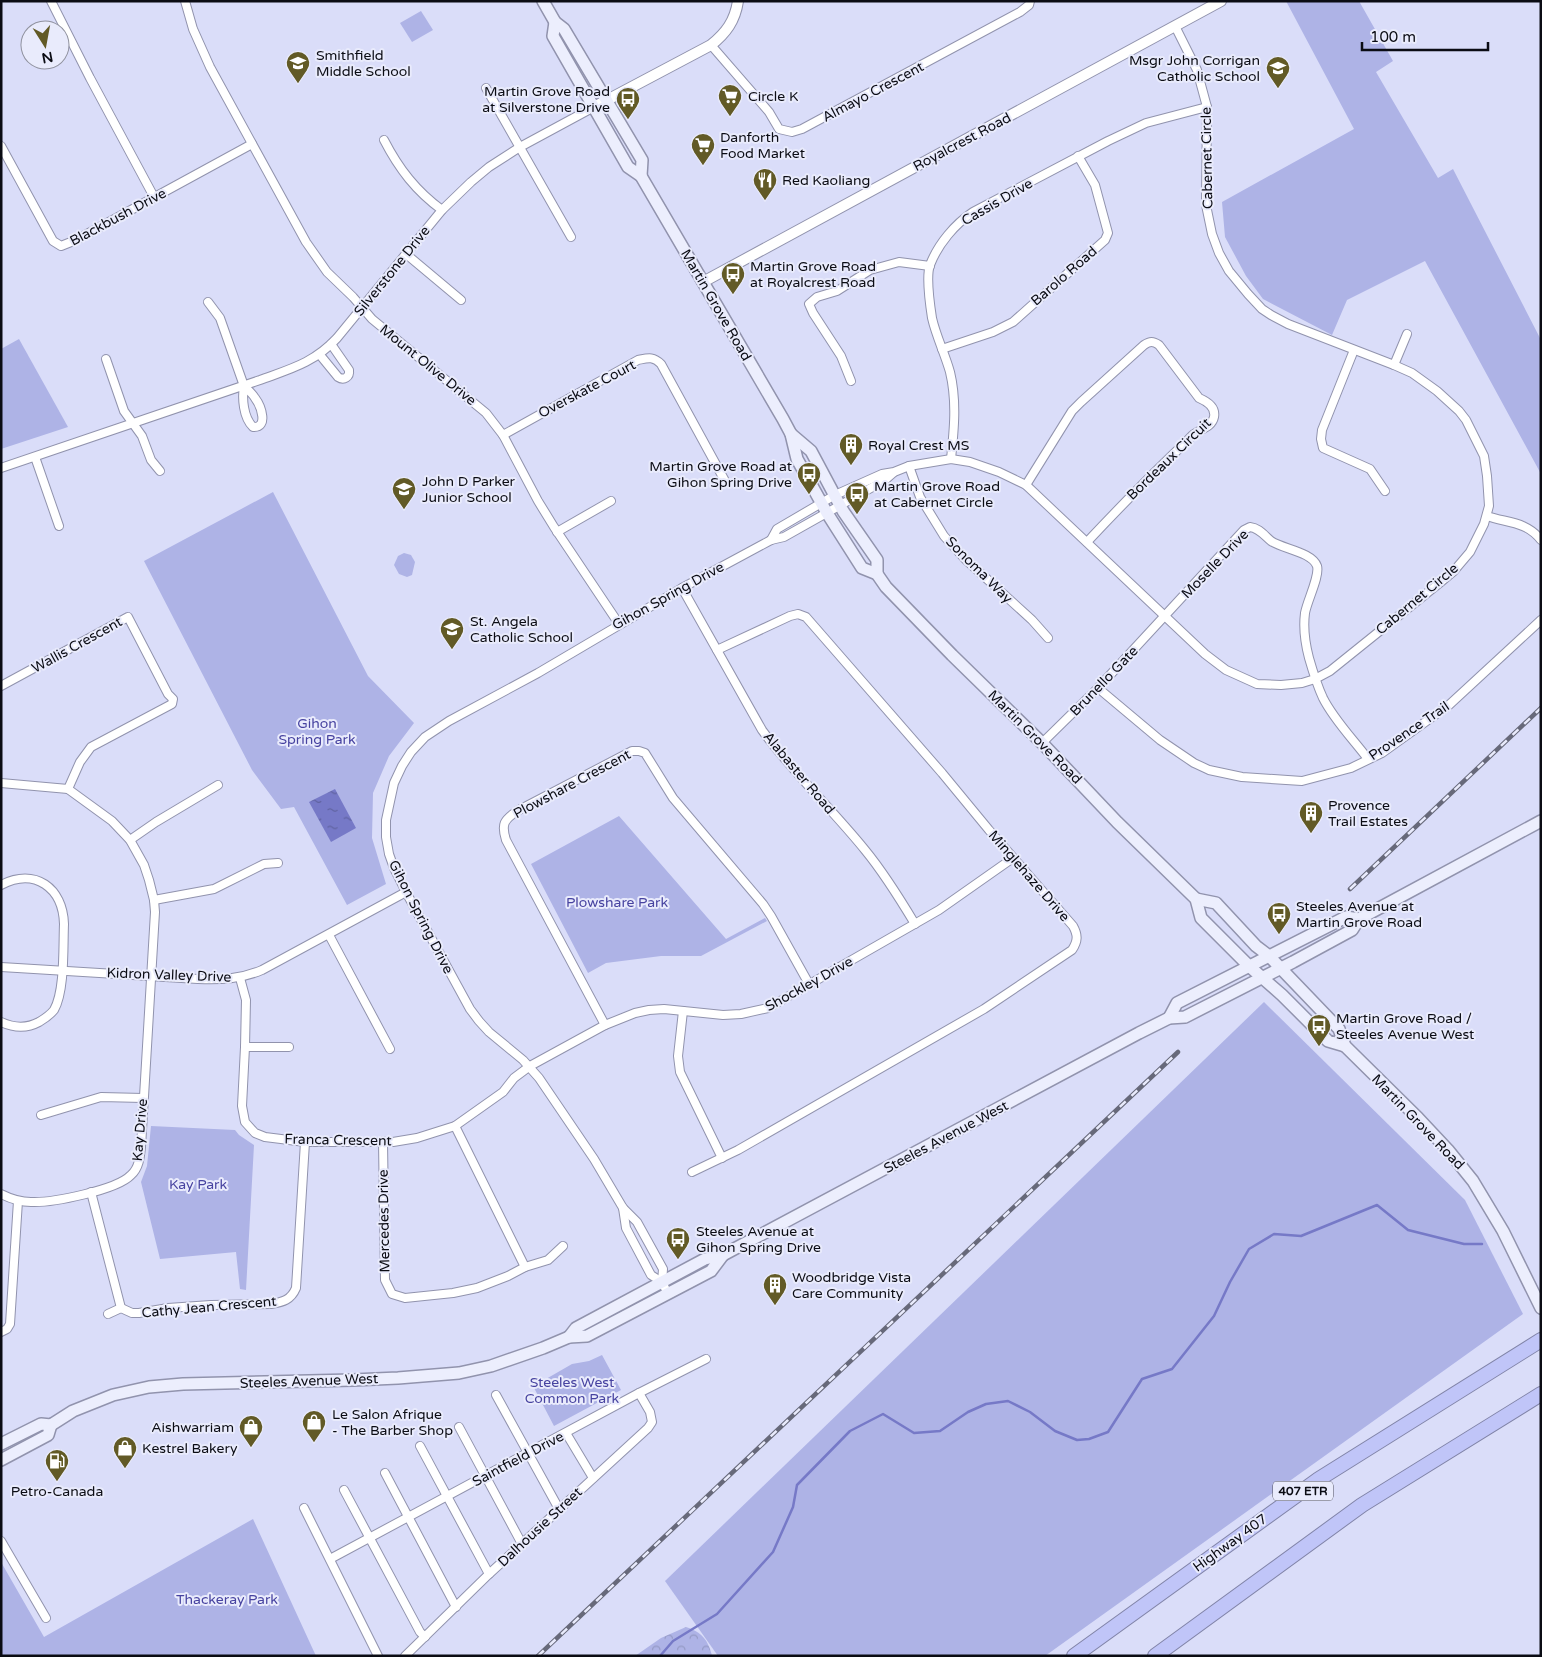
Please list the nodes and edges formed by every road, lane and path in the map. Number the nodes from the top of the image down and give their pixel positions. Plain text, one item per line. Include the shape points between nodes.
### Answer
1 (51, 1) edge
2 (185, 1) edge
3 (543, 1) edge
4 (738, 1) edge
5 (1030, 1) edge
6 (1220, 1) edge
7 (555, 22) junction
8 (1176, 26) junction
9 (711, 45) junction
10 (486, 88) dead end
11 (606, 100) junction
12 (594, 107) junction
13 (1207, 107) junction
14 (384, 140) dead end
15 (252, 144) junction
16 (1, 146) edge
17 (520, 147) junction
18 (1078, 156) junction
19 (641, 176) junction
20 (154, 197) junction
21 (442, 210) junction
22 (571, 237) dead end
23 (406, 254) junction
24 (930, 266) junction
25 (703, 282) junction
26 (461, 300) dead end
27 (208, 302) dead end
28 (362, 308) junction
29 (1407, 334) dead end
30 (332, 344) junction
31 (942, 348) junction
32 (1354, 350) junction
33 (320, 355) junction
34 (106, 359) dead end
35 (1394, 365) junction
36 (851, 381) dead end
37 (244, 386) junction
38 (133, 423) junction
39 (791, 434) junction
40 (503, 435) junction
41 (35, 457) junction
42 (951, 459) junction
43 (908, 466) junction
44 (1, 468) edge
45 (160, 471) dead end
46 (725, 481) dead end
47 (1026, 485) junction
48 (1385, 491) dead end
49 (837, 500) junction
50 (611, 501) dead end
51 (824, 508) junction
52 (1486, 516) junction
53 (59, 526) dead end
54 (557, 532) junction
55 (1541, 540) edge
56 (1086, 542) junction
57 (877, 574) junction
58 (682, 588) junction
59 (1165, 617) junction
60 (1541, 620) edge
61 (619, 624) junction
62 (1048, 638) dead end
63 (717, 650) junction
64 (1315, 679) junction
65 (1, 686) edge
66 (1098, 688) junction
67 (1042, 743) junction
68 (1368, 759) junction
69 (1, 783) edge
70 (218, 785) dead end
71 (68, 789) junction
72 (1541, 821) edge
73 (130, 840) junction
74 (1013, 858) junction
75 (278, 863) dead end
76 (1, 885) edge
77 (406, 892) junction
78 (1196, 899) junction
79 (154, 900) junction
80 (1359, 919) junction
81 (915, 924) junction
82 (329, 935) junction
83 (1269, 956) junction
84 (1249, 966) junction
85 (1, 967) edge
86 (1280, 968) junction
87 (62, 971) junction
88 (152, 976) junction
89 (240, 978) junction
90 (1261, 978) junction
91 (809, 984) junction
92 (683, 1011) junction
93 (1169, 1018) junction
94 (1, 1022) edge
95 (605, 1025) junction
96 (1345, 1046) junction
97 (245, 1047) junction
98 (289, 1047) dead end
99 (390, 1049) dead end
100 (530, 1066) junction
101 (143, 1098) junction
102 (41, 1115) dead end
103 (455, 1126) junction
104 (383, 1141) junction
105 (305, 1142) junction
106 (722, 1158) junction
107 (692, 1172) dead end
108 (91, 1192) junction
109 (1, 1194) edge
110 (18, 1201) junction
111 (623, 1208) junction
112 (563, 1246) dead end
113 (723, 1255) junction
114 (524, 1267) junction
115 (662, 1282) junction
116 (668, 1294) junction
117 (1539, 1304) edge
118 (121, 1308) junction
119 (108, 1314) dead end
120 (1, 1332) edge
121 (569, 1337) junction
122 (1541, 1340) edge
123 (706, 1359) dead end
124 (639, 1393) junction
125 (1541, 1394) edge
126 (496, 1395) dead end
127 (51, 1425) junction
128 (458, 1427) dead end
129 (566, 1433) junction
130 (1, 1444) edge
131 (420, 1446) dead end
132 (528, 1453) junction
133 (1, 1460) edge
134 (384, 1473) dead end
135 (485, 1476) junction
136 (593, 1478) junction
137 (344, 1490) dead end
138 (448, 1496) junction
139 (304, 1508) dead end
140 (559, 1510) junction
141 (409, 1517) junction
142 (370, 1538) junction
143 (1, 1542) edge
144 (522, 1544) junction
145 (330, 1559) junction
146 (489, 1574) junction
147 (456, 1607) junction
148 (46, 1618) dead end
149 (424, 1637) junction
150 (378, 1656) edge
151 (405, 1656) edge
152 (1074, 1656) edge
153 (1155, 1656) edge

1 - 20 street
2 - 15 street, Mount Olive Drive via 200,46
3 - 7 main road, Martin Grove Road
4 - 9 street, Silverstone Drive via 732,24
5 - 9 street, Almayo Crescent via 1020,12 802,130 792,132 779,129 769,112
6 - 8 street, Royalcrest Road
7 - 11 main road, Martin Grove Road via 564,28
7 - 12 main road, Martin Grove Road via 553,36
8 - 13 street, Cabernet Circle via 1197,70
8 - 25 street, Royalcrest Road
9 - 11 street, Silverstone Drive
10 - 17 street
11 - 12 street, Silverstone Drive
11 - 19 main road, Martin Grove Road via 642,160
12 - 17 street, Silverstone Drive
12 - 19 main road, Martin Grove Road via 628,167
13 - 18 street, Cassis Drive via 1146,123
13 - 32 street, Cabernet Circle via 1206,206 1212,234 1229,271 1271,315
14 - 21 street via 418,191
15 - 20 street, Blackbush Drive
15 - 28 street, Mount Olive Drive via 317,259
16 - 20 street, Blackbush Drive via 52,241 61,246
17 - 21 street, Silverstone Drive via 471,182
17 - 22 street
18 - 24 street, Cassis Drive via 962,219 941,244
18 - 31 street, Barolo Road via 1095,185 1108,233 1105,240 1013,322 993,332
19 - 25 main road, Martin Grove Road
21 - 23 street, Silverstone Drive
23 - 26 street
23 - 28 street, Silverstone Drive
24 - 31 street, Cassis Drive via 932,317
24 - 36 street via 900,262 870,270 809,304 842,356
25 - 39 main road, Martin Grove Road
27 - 37 street via 220,318
28 - 30 street, Silverstone Drive
28 - 40 street, Mount Olive Drive via 475,402
29 - 35 street
30 - 33 street, Silverstone Drive
30 - 33 street via 349,370 346,378 338,377
31 - 42 street, Cassis Drive via 955,402
32 - 35 street, Cabernet Circle
32 - 48 street via 1322,430 1323,448 1370,469
33 - 37 street, Silverstone Drive
34 - 38 street via 122,408
35 - 52 street, Cabernet Circle via 1438,391 1466,420 1484,456 1489,506
37 - 37 street via 242,400 249,421 253,427 258,427 263,420 257,400
37 - 38 street, Silverstone Drive
38 - 41 street, Silverstone Drive
38 - 45 street via 142,436 150,460
39 - 49 main road, Martin Grove Road via 811,451
39 - 51 main road, Martin Grove Road via 797,459
40 - 46 street, Overskate Court via 638,360 652,358 660,364
40 - 54 street, Mount Olive Drive
41 - 44 street, Silverstone Drive
41 - 53 street
42 - 43 street, Cabernet Circle
42 - 47 street, Cabernet Circle via 979,465
43 - 49 street, Cabernet Circle via 885,480
43 - 62 street, Sonoma Way via 920,497 944,536
47 - 56 street, Cabernet Circle
47 - 56 street, Bordeaux Circuit via 1081,402 1144,345 1149,342 1160,345 1198,398 1212,406 1214,419 1149,476
49 - 51 street, Gihon Spring Drive
49 - 57 main road, Martin Grove Road via 876,560
50 - 54 street
51 - 57 main road, Martin Grove Road via 862,568
51 - 58 street, Gihon Spring Drive via 778,529 771,540
52 - 55 street via 1520,524
52 - 64 street, Cabernet Circle via 1470,552 1453,572
54 - 61 street, Mount Olive Drive
56 - 59 street, Cabernet Circle
57 - 67 main road, Martin Grove Road via 886,587
58 - 61 street, Gihon Spring Drive
58 - 63 street, Alabaster Road
59 - 64 street, Cabernet Circle via 1226,670 1257,684 1295,684
59 - 64 street, Moselle Drive via 1246,528 1257,528 1276,544 1308,556 1316,565 1318,573 1308,601 1304,628
59 - 66 street, Brunello Gate
60 - 68 street, Provence Trail via 1449,705
61 - 77 street, Gihon Spring Drive via 449,721 425,737 411,752 394,783 386,820 389,854
63 - 74 street, Minglehaze Drive via 790,616 806,617
63 - 81 street, Alabaster Road via 765,735 866,851
64 - 68 street, Moselle Drive via 1336,718
65 - 71 street, Wallis Crescent via 128,617 173,699 172,704 91,747
66 - 67 street, Brunello Gate
66 - 68 street, Provence Trail via 1160,740 1209,770 1242,777 1301,781 1351,768
67 - 78 main road, Martin Grove Road
69 - 71 street
70 - 73 street
71 - 73 street, Kay Drive
72 - 80 main road, Steeles Avenue West
73 - 79 street, Kay Drive via 144,865
74 - 81 street, Shockley Drive
74 - 106 street, Minglehaze Drive via 1076,931 1076,944 1072,950 984,1009
75 - 79 street via 264,864 214,889
76 - 87 street via 28,879 51,888 57,896 64,916
77 - 82 street, Kidron Valley Drive
77 - 100 street, Gihon Spring Drive via 478,1021
78 - 83 main road, Martin Grove Road via 1216,903
78 - 84 main road, Martin Grove Road via 1200,918
79 - 88 street, Kay Drive
80 - 83 main road, Steeles Avenue West via 1346,918
80 - 86 main road, Steeles Avenue West via 1352,930
81 - 91 street, Shockley Drive
82 - 89 street, Kidron Valley Drive
82 - 99 street
83 - 84 main road, Steeles Avenue West
83 - 86 main road, Martin Grove Road
84 - 90 main road, Martin Grove Road
84 - 93 main road, Steeles Avenue West via 1177,1004
85 - 87 street, Kidron Valley Drive
86 - 90 main road, Steeles Avenue West
86 - 96 main road, Martin Grove Road via 1339,1029
87 - 88 street, Kidron Valley Drive
87 - 94 street via 60,994 52,1012 44,1019 19,1028
88 - 89 street, Kidron Valley Drive
88 - 101 street, Kay Drive
89 - 97 street, Franca Crescent via 246,1000
90 - 93 main road, Steeles Avenue West via 1185,1017
90 - 96 main road, Martin Grove Road via 1328,1041
91 - 92 street, Shockley Drive via 758,1011 723,1015
91 - 95 street, Plowshare Crescent via 763,904 673,798 644,753 632,751 517,811 503,825 506,840
92 - 95 street, Shockley Drive via 649,1010
92 - 106 street via 678,1056 680,1072
93 - 113 main road, Steeles Avenue West
95 - 100 street, Shockley Drive
96 - 117 main road, Martin Grove Road via 1418,1118 1473,1180 1503,1231
97 - 98 street
97 - 105 street, Franca Crescent via 242,1106 245,1122 255,1133 265,1137
100 - 103 street, Franca Crescent via 503,1092
100 - 111 street, Gihon Spring Drive via 594,1159
101 - 102 street via 101,1097
101 - 108 street, Kay Drive via 140,1158 133,1174 118,1184
103 - 104 street, Franca Crescent via 417,1138
103 - 114 street
104 - 105 street, Franca Crescent
104 - 114 street, Mercedes Drive via 385,1280 392,1294 405,1298 453,1293 477,1288
105 - 118 street, Cathy Jean Crescent via 296,1288 288,1299 271,1304 203,1305 139,1313
106 - 107 street, Minglehaze Drive
108 - 110 street, Kay Drive via 45,1202
108 - 118 street, Cathy Jean Crescent
109 - 110 street, Kay Drive
110 - 120 street via 10,1324
111 - 115 street, Gihon Spring Drive via 638,1222 662,1269
111 - 115 street, Gihon Spring Drive via 626,1228 651,1275
112 - 114 street, Mercedes Drive via 548,1260
113 - 115 main road, Steeles Avenue West via 705,1259
113 - 116 main road, Steeles Avenue West via 711,1271
115 - 116 street, Gihon Spring Drive
115 - 121 main road, Steeles Avenue West via 576,1328
116 - 121 main road, Steeles Avenue West via 587,1336
118 - 119 street, Cathy Jean Crescent
121 - 127 main road, Steeles Avenue West via 491,1366 459,1373 149,1387 113,1395
122 - 152 highway, Highway 407 / 407 ETR via 1319,1479
123 - 124 street, Saintfield Drive
124 - 129 street, Saintfield Drive
124 - 136 street, Dalhousie Street via 652,1422
125 - 153 highway via 1362,1505
126 - 132 street
127 - 130 main road, Steeles Avenue West via 41,1424
127 - 133 main road, Steeles Avenue West via 48,1435
128 - 135 street
129 - 132 street, Saintfield Drive
129 - 136 street
131 - 138 street
132 - 135 street, Saintfield Drive
132 - 140 street
134 - 141 street
135 - 138 street, Saintfield Drive
135 - 144 street
136 - 140 street, Dalhousie Street
137 - 142 street
138 - 141 street, Saintfield Drive
138 - 146 street
139 - 145 street
140 - 144 street, Dalhousie Street
141 - 142 street, Saintfield Drive
141 - 147 street
142 - 145 street, Saintfield Drive
142 - 149 street
143 - 148 street
144 - 146 street, Dalhousie Street
145 - 150 street
146 - 147 street, Dalhousie Street
147 - 149 street, Dalhousie Street
149 - 151 street, Dalhousie Street

